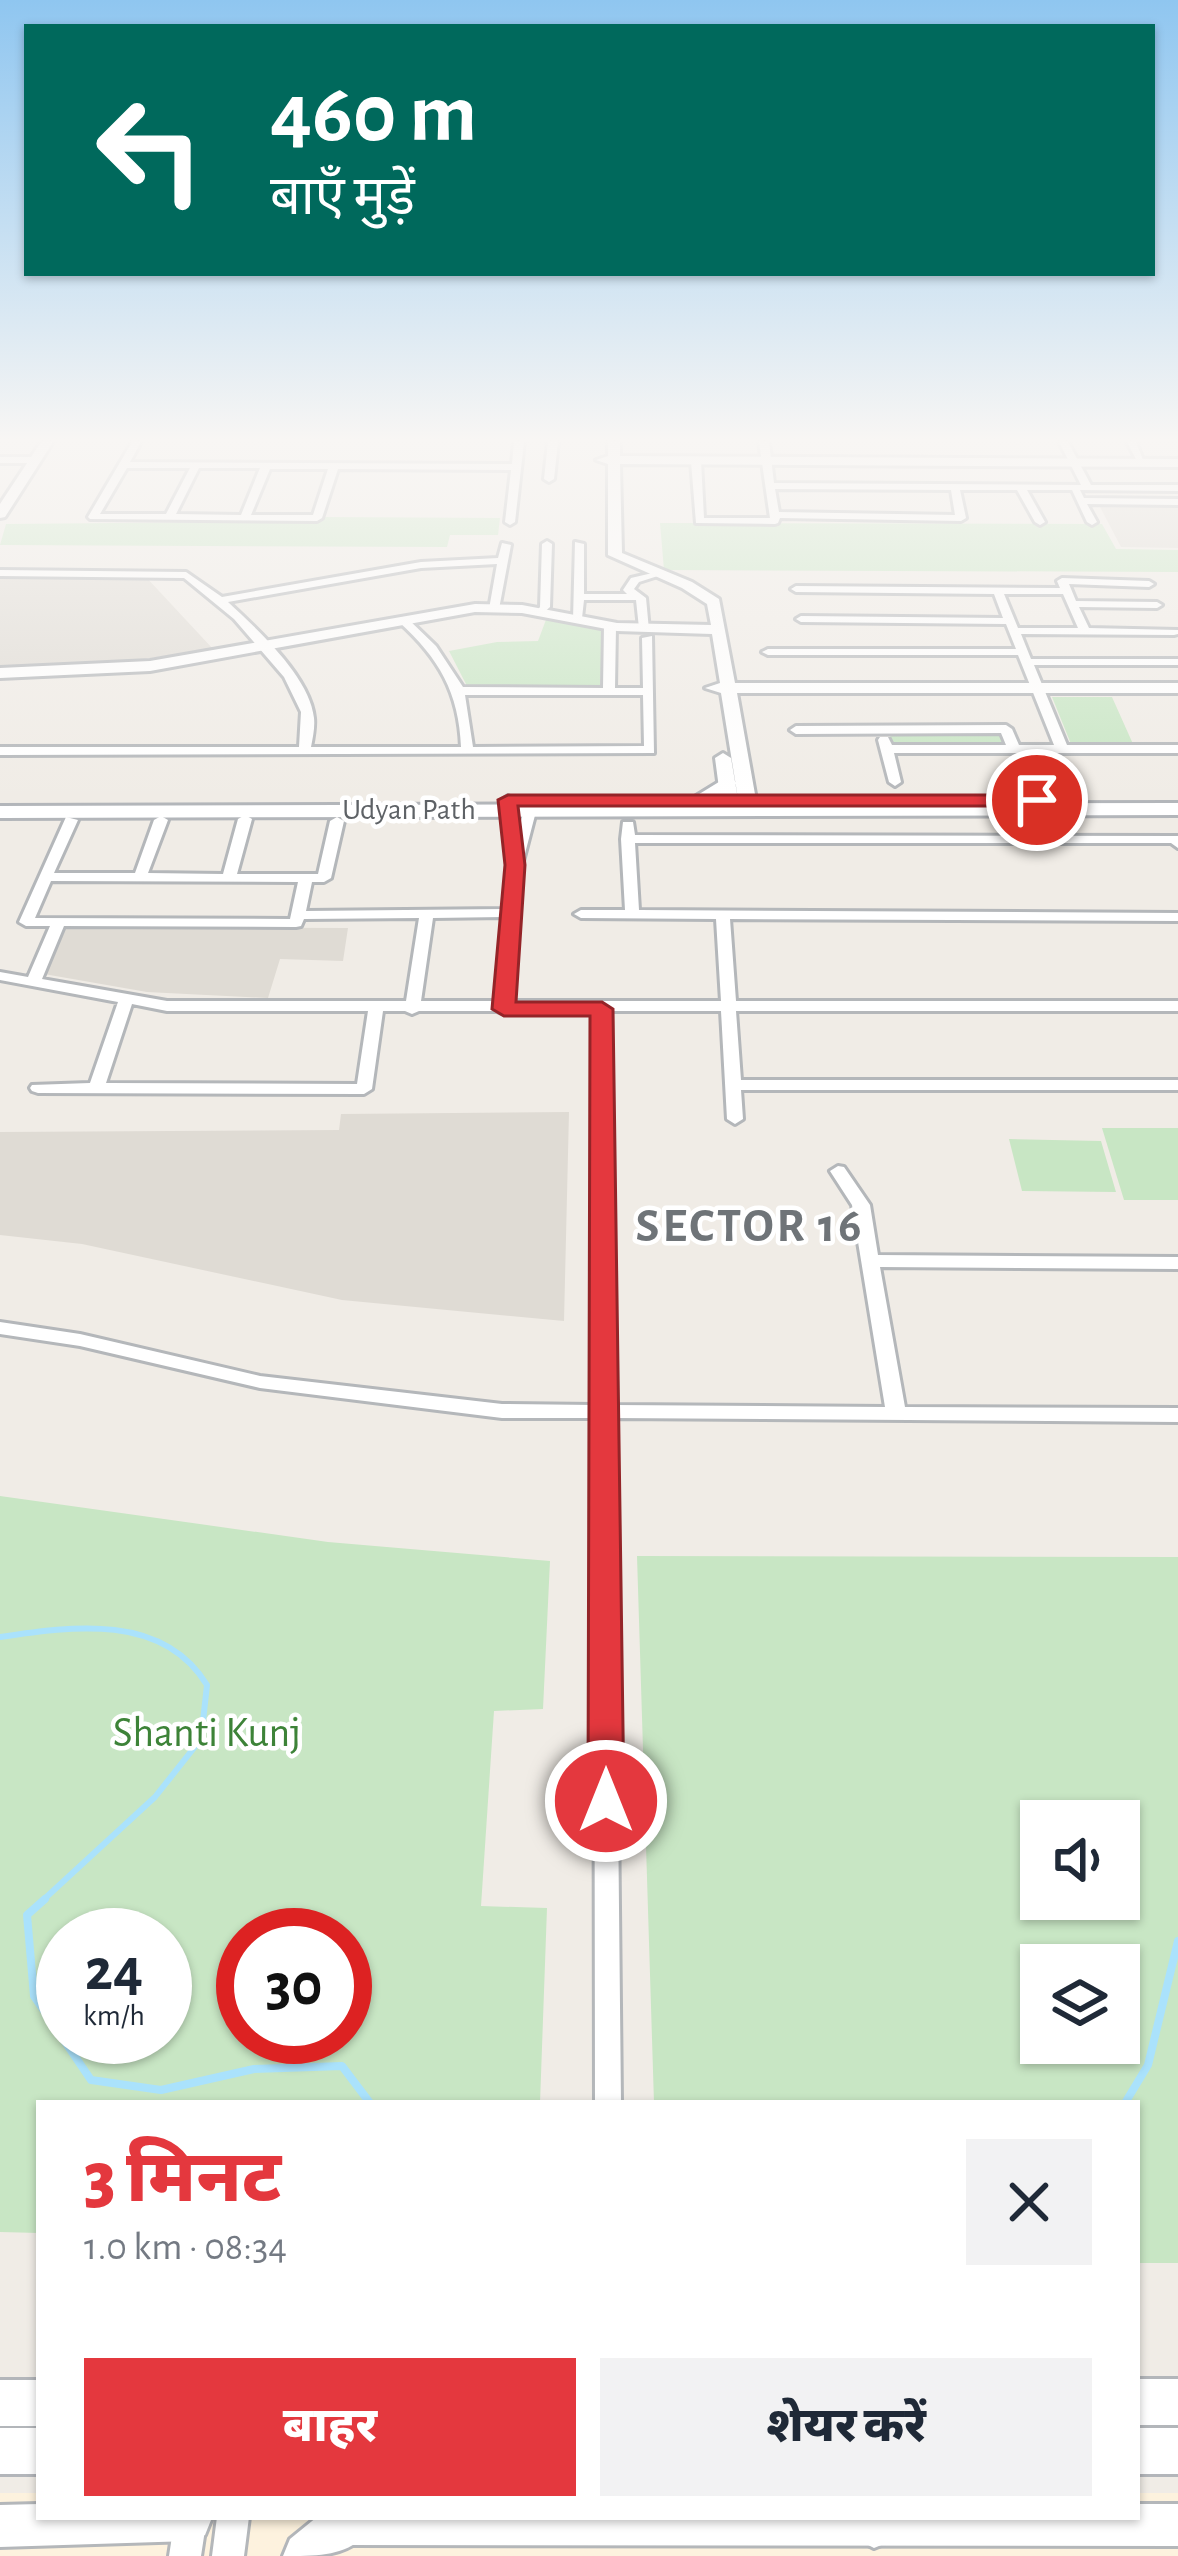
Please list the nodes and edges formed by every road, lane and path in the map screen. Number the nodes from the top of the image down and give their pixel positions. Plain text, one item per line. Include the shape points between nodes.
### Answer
1 (454, 561) edge
2 (504, 561) edge
3 (546, 561) edge
4 (579, 561) edge
5 (616, 561) edge
6 (0, 573) edge
7 (652, 575) junction
8 (1111, 582) junction
9 (1149, 584) dead end
10 (997, 589) junction
11 (1066, 590) junction
12 (579, 597) junction
13 (640, 597) junction
14 (218, 601) junction
15 (1072, 604) junction
16 (1120, 605) junction
17 (1157, 605) dead end
18 (494, 609) junction
19 (541, 612) junction
20 (577, 618) junction
21 (801, 619) junction
22 (403, 620) junction
23 (610, 626) junction
24 (1012, 626) junction
25 (712, 630) junction
26 (1085, 632) junction
27 (1131, 632) junction
28 (1174, 632) dead end
29 (646, 633) junction
30 (261, 646) junction
31 (768, 652) dead end
32 (806, 652) junction
33 (1025, 657) junction
34 (1178, 662) edge
35 (0, 673) edge
36 (721, 688) junction
37 (1037, 688) junction
38 (1178, 688) edge
39 (461, 691) junction
40 (609, 692) junction
41 (648, 692) junction
42 (881, 729) junction
43 (796, 730) dead end
44 (1178, 748) edge
45 (886, 749) junction
46 (1014, 749) junction
47 (1062, 749) junction
48 (305, 750) junction
49 (466, 750) junction
50 (0, 751) edge
51 (895, 782) dead end
52 (738, 798) junction
53 (507, 805) junction
54 (532, 805) junction
55 (1178, 805) edge
56 (0, 807) edge
57 (245, 819) dead end
58 (71, 820) dead end
59 (161, 820) dead end
60 (338, 821) dead end
61 (1178, 844) edge
62 (515, 865) junction
63 (46, 877) junction
64 (140, 877) junction
65 (229, 877) junction
66 (306, 878) junction
67 (428, 914) junction
68 (511, 914) junction
69 (581, 914) dead end
70 (632, 914) junction
71 (297, 915) junction
72 (723, 915) junction
73 (1178, 916) edge
74 (59, 922) junction
75 (0, 976) edge
76 (33, 982) junction
77 (126, 999) junction
78 (1178, 1006) edge
79 (726, 1008) junction
80 (376, 1009) junction
81 (412, 1009) junction
82 (504, 1009) junction
83 (602, 1009) junction
84 (732, 1085) junction
85 (1178, 1085) edge
86 (38, 1088) dead end
87 (96, 1089) junction
88 (735, 1119) dead end
89 (838, 1171) dead end
90 (871, 1261) junction
91 (1178, 1263) edge
92 (0, 1328) edge
93 (605, 1411) junction
94 (896, 1413) junction
95 (1178, 1415) edge
96 (608, 2100) edge
97 (1140, 2402) edge
98 (1178, 2402) edge
99 (0, 2403) edge
100 (36, 2403) edge
101 (0, 2451) edge
102 (36, 2451) edge
103 (1140, 2451) edge
104 (1178, 2451) edge
105 (233, 2520) edge
106 (350, 2521) edge
107 (869, 2521) edge
108 (0, 2526) edge
109 (189, 2531) edge
110 (1164, 2535) edge
111 (228, 2556) edge
112 (307, 2556) edge

1 - 14 street
2 - 18 street
3 - 19 street
4 - 12 street
5 - 7 street
6 - 14 street via 170,572
7 - 13 street via 629,585 628,593
7 - 25 street via 701,604
8 - 9 street
8 - 11 street via 1062,581
8 - 16 street
10 - 11 street
10 - 21 street via 796,584
10 - 24 street
11 - 15 street
12 - 13 street
12 - 20 street
13 - 29 street
14 - 30 street
15 - 16 street
15 - 26 street
16 - 17 street
16 - 27 street
18 - 19 street
18 - 22 street
19 - 20 street
20 - 23 street
21 - 24 street
21 - 32 street
22 - 30 street
22 - 39 street
23 - 29 street
23 - 40 street
24 - 26 street
24 - 33 street
25 - 29 street
25 - 36 street
26 - 27 street
27 - 28 street
29 - 41 street
30 - 35 street via 151,666
30 - 48 street via 298,687 308,715
31 - 32 street
32 - 33 street
33 - 34 street
33 - 37 street
36 - 37 street
36 - 52 street
37 - 38 street
37 - 47 street
39 - 40 street
39 - 49 street
40 - 41 street
41 - 49 street via 650,750
42 - 43 street
42 - 45 street
42 - 46 street via 1006,729
44 - 47 street
45 - 46 street
45 - 51 street
46 - 47 street
48 - 49 street
48 - 50 street
52 - 54 main road, Udyan Path
52 - 54 main road, Udyan Path
52 - 55 main road, Udyan Path
52 - 55 main road, Udyan Path
53 - 54 main road, Udyan Path
53 - 56 main road, Udyan Path
53 - 62 street
54 - 62 street
57 - 65 street
58 - 63 street
59 - 64 street
60 - 66 street via 324,878
61 - 70 street via 628,832
62 - 68 street
63 - 64 street
63 - 74 street via 26,922
64 - 65 street
65 - 66 street
66 - 71 street
67 - 68 street
67 - 71 street
67 - 81 street
68 - 82 street
69 - 70 street
70 - 72 street
71 - 74 street via 296,923
72 - 73 street
72 - 79 street
74 - 76 street
75 - 76 street
76 - 77 street
77 - 80 street
77 - 87 street
78 - 79 street
79 - 83 street
79 - 84 street
80 - 81 street
80 - 87 street via 364,1089
81 - 82 street
82 - 83 street
83 - 93 street
84 - 85 street
84 - 88 street
86 - 87 street
89 - 90 street via 861,1205
90 - 91 street
90 - 94 street
92 - 93 street via 260,1382 502,1411
93 - 94 street
93 - 96 street
94 - 95 street
97 - 98 main road
99 - 100 main road
101 - 102 main road
103 - 104 main road
105 - 111 street
106 - 107 street
106 - 112 main road
107 - 110 street
108 - 109 street

